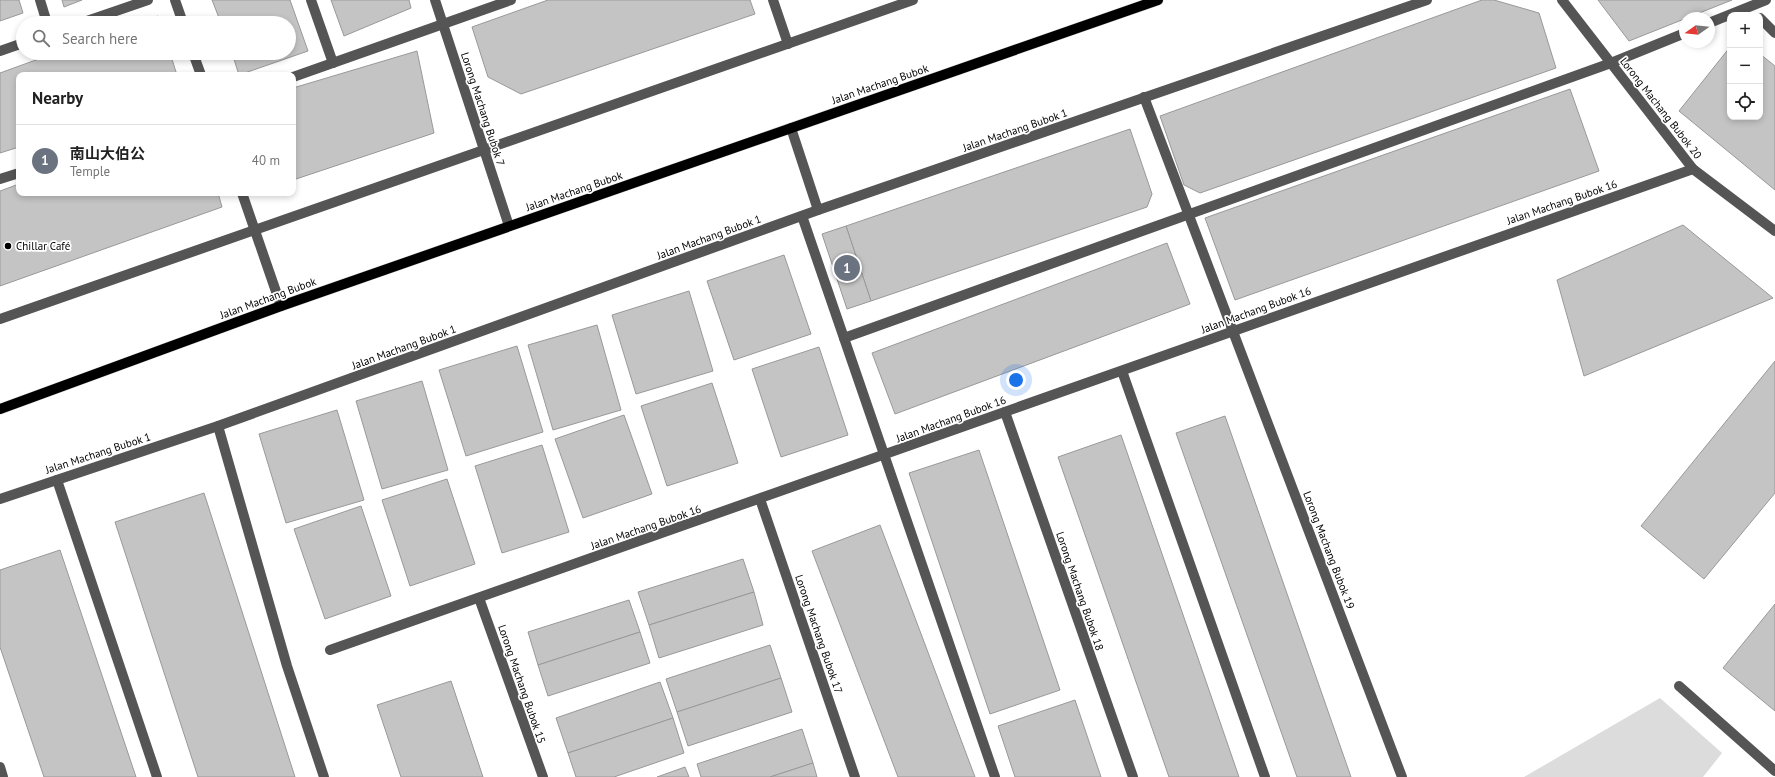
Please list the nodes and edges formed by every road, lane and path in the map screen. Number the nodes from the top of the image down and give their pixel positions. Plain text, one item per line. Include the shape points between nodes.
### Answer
1 (40, 0) edge
2 (148, 0) edge
3 (175, 0) edge
4 (311, 0) edge
5 (435, 0) edge
6 (511, 0) edge
7 (773, 0) edge
8 (913, 0) edge
9 (1158, 0) edge
10 (1427, 0) edge
11 (1562, 0) edge
12 (1766, 0) edge
13 (1750, 7) junction
14 (1754, 12) edge
15 (45, 16) edge
16 (101, 16) edge
17 (181, 16) edge
18 (1715, 21) edge
19 (1763, 21) edge
20 (443, 24) junction
21 (1775, 33) edge
22 (1679, 35) edge
23 (788, 44) junction
24 (16, 45) edge
25 (0, 51) edge
26 (196, 60) edge
27 (333, 63) junction
28 (1611, 63) junction
29 (200, 72) edge
30 (296, 76) edge
31 (1144, 98) junction
32 (791, 128) junction
33 (483, 150) junction
34 (1693, 169) junction
35 (16, 174) edge
36 (0, 179) edge
37 (243, 196) edge
38 (818, 210) junction
39 (1189, 215) junction
40 (802, 216) junction
41 (509, 226) junction
42 (254, 229) junction
43 (1775, 231) edge
44 (281, 306) junction
45 (0, 319) edge
46 (1234, 331) junction
47 (844, 338) junction
48 (1122, 371) junction
49 (0, 409) edge
50 (1005, 412) junction
51 (218, 426) junction
52 (884, 455) junction
53 (57, 480) junction
54 (0, 499) edge
55 (760, 499) junction
56 (479, 598) junction
57 (330, 650) dead end
58 (1679, 686) dead end
59 (0, 767) edge
60 (1775, 771) edge
61 (4, 777) edge
62 (157, 777) edge
63 (324, 777) edge
64 (543, 777) edge
65 (855, 777) edge
66 (995, 777) edge
67 (1133, 777) edge
68 (1265, 777) edge
69 (1402, 777) edge

1 - 15 street
2 - 16 street
3 - 17 street
4 - 27 street
5 - 20 street, Lorong Machang Bubok 7
6 - 20 street
7 - 23 street
8 - 23 street
9 - 32 main road, Jalan Machang Bubok
10 - 31 street, Jalan Machang Bubok 1
11 - 28 street, Lorong Machang Bubok 20
12 - 13 street
13 - 14 street
13 - 18 street
19 - 21 street
20 - 27 street
20 - 33 street, Lorong Machang Bubok 7
22 - 28 street
23 - 33 street
24 - 25 street
26 - 29 street
27 - 30 street
28 - 34 street, Lorong Machang Bubok 20
28 - 39 street
31 - 38 street, Jalan Machang Bubok 1
31 - 39 street, Lorong Machang Bubok 19
32 - 38 street
32 - 41 main road, Jalan Machang Bubok
33 - 41 street, Lorong Machang Bubok 7
33 - 42 street
34 - 43 street, Lorong Machang Bubok 20
34 - 46 street, Jalan Machang Bubok 16
35 - 36 street
37 - 42 street
38 - 40 street, Jalan Machang Bubok 1
39 - 46 street, Lorong Machang Bubok 19
39 - 47 street
40 - 47 street
40 - 51 street, Jalan Machang Bubok 1
41 - 44 main road, Jalan Machang Bubok
42 - 44 street
42 - 45 street
44 - 49 main road, Jalan Machang Bubok
46 - 48 street, Jalan Machang Bubok 16
46 - 69 street, Lorong Machang Bubok 19
47 - 52 street
48 - 50 street, Jalan Machang Bubok 16
48 - 68 street
50 - 52 street, Jalan Machang Bubok 16
50 - 67 street, Lorong Machang Bubok 18
51 - 53 street, Jalan Machang Bubok 1
51 - 63 street via 287,666
52 - 55 street, Jalan Machang Bubok 16
52 - 66 street
53 - 54 street, Jalan Machang Bubok 1
53 - 62 street
55 - 56 street, Jalan Machang Bubok 16
55 - 65 street, Lorong Machang Bubok 17
56 - 57 street, Jalan Machang Bubok 16
56 - 64 street, Lorong Machang Bubok 15
58 - 60 street
59 - 61 street

